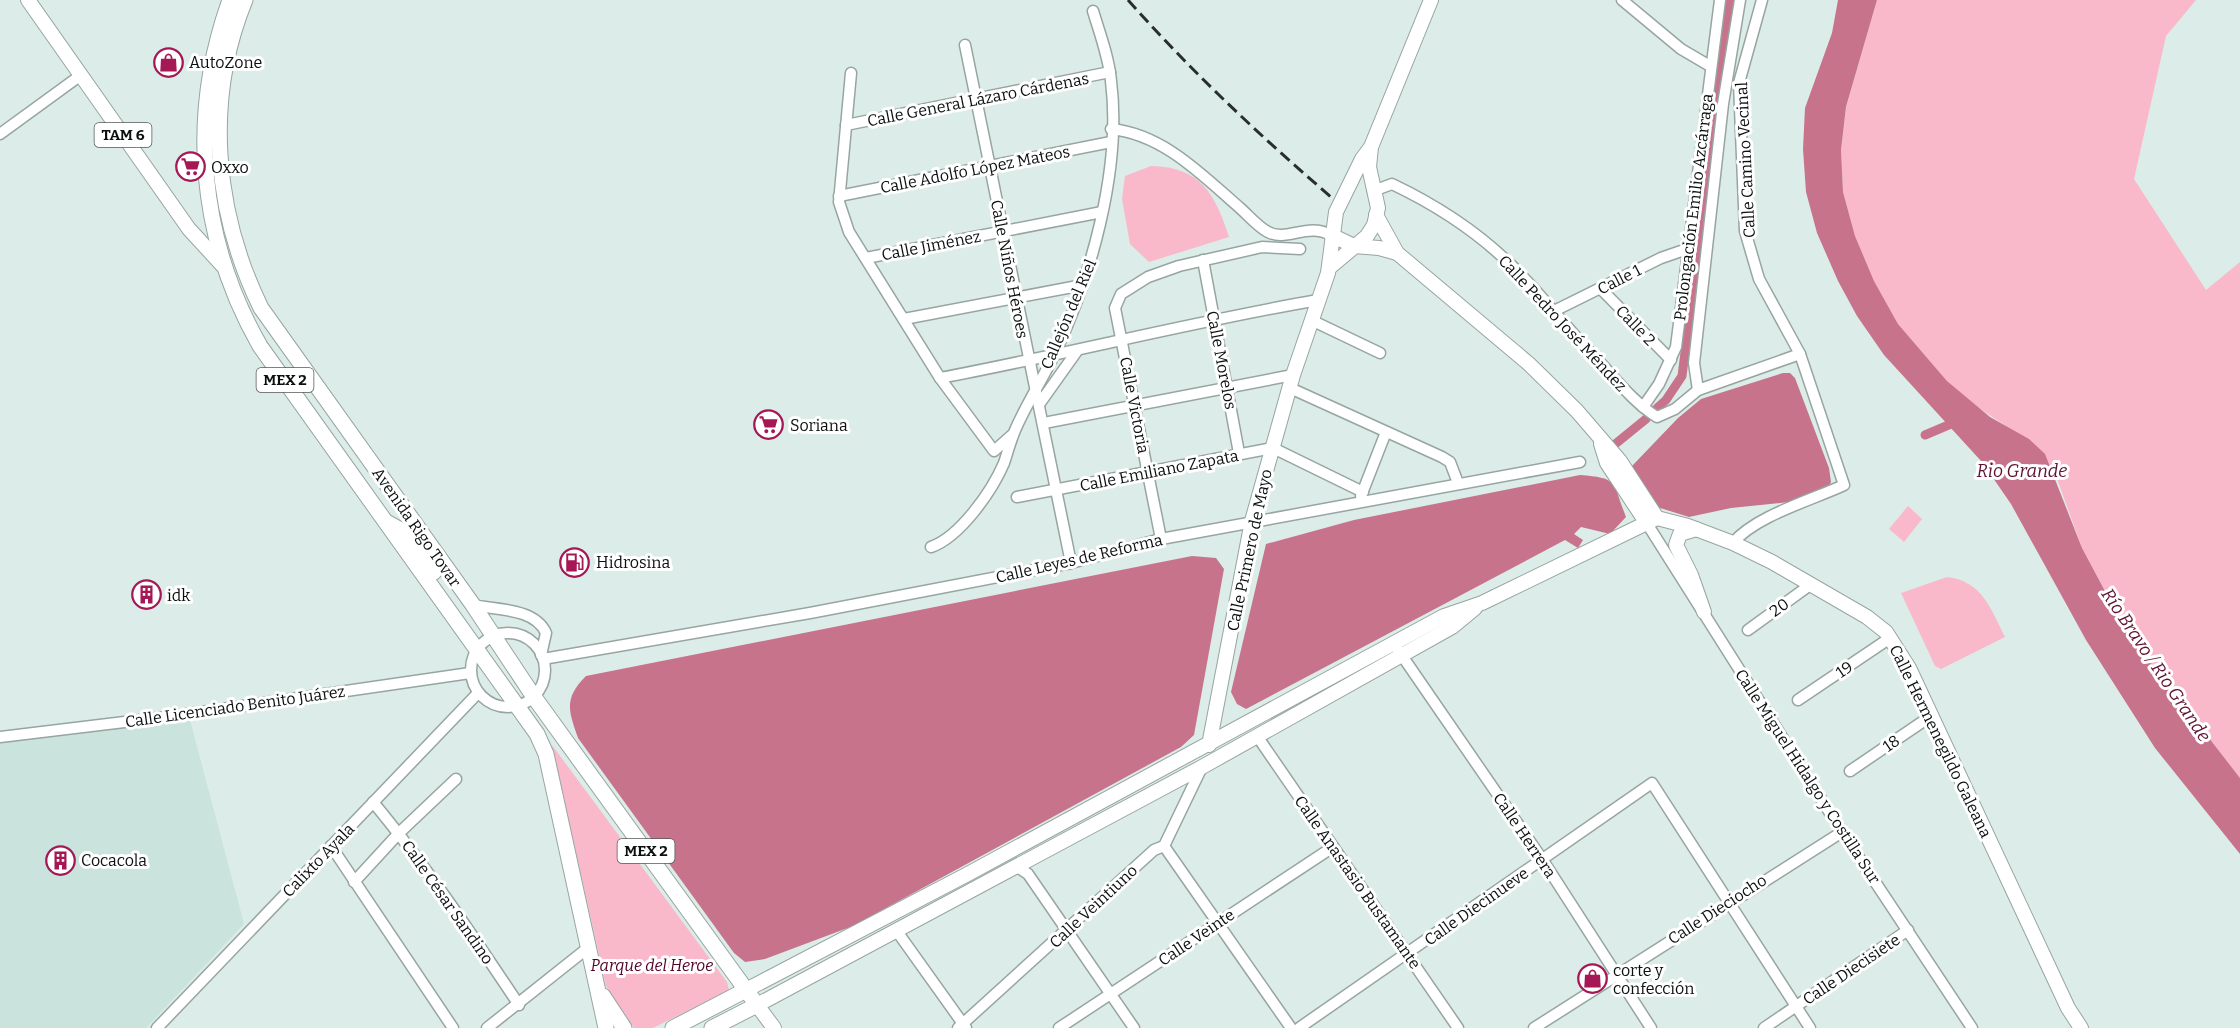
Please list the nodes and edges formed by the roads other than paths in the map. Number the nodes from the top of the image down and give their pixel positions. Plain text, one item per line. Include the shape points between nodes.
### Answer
1 (28, 0) edge
2 (230, 0) edge
3 (245, 0) edge
4 (1431, 0) edge
5 (1720, 0) edge
6 (1740, 0) edge
7 (1762, 0) edge
8 (1627, 2) edge
9 (1093, 11) dead end
10 (965, 45) dead end
11 (1710, 66) junction
12 (1110, 72) junction
13 (851, 73) dead end
14 (81, 75) junction
15 (975, 98) junction
16 (846, 125) junction
17 (1111, 129) junction
18 (0, 134) edge
19 (1111, 142) junction
20 (1371, 147) junction
21 (989, 166) junction
22 (1347, 190) junction
23 (1374, 191) junction
24 (839, 196) junction
25 (1102, 212) junction
26 (1376, 215) junction
27 (1002, 232) junction
28 (1269, 233) junction
29 (1331, 235) junction
30 (1354, 246) junction
31 (1262, 247) junction
32 (1300, 249) dead end
33 (1687, 249) junction
34 (1397, 253) junction
35 (866, 258) junction
36 (1203, 263) junction
37 (223, 266) junction
38 (1329, 267) junction
39 (1083, 285) junction
40 (1601, 289) junction
41 (1016, 298) junction
42 (1318, 300) junction
43 (1552, 312) junction
44 (1214, 318) junction
45 (904, 319) junction
46 (1311, 320) junction
47 (1122, 339) junction
48 (1077, 351) junction
49 (1380, 353) dead end
50 (1800, 354) junction
51 (1053, 356) junction
52 (1671, 360) junction
53 (1028, 362) junction
54 (940, 378) junction
55 (1292, 381) junction
56 (1035, 387) junction
57 (1228, 387) junction
58 (1698, 390) junction
59 (1040, 402) junction
60 (1135, 406) junction
61 (1643, 407) junction
62 (1044, 423) junction
63 (1386, 432) junction
64 (1014, 433) junction
65 (354, 439) junction
66 (1273, 448) junction
67 (337, 451) junction
68 (1239, 453) junction
69 (1580, 462) dead end
70 (1149, 472) junction
71 (1458, 483) junction
72 (1057, 490) junction
73 (1363, 492) junction
74 (1017, 497) dead end
75 (1358, 503) junction
76 (1651, 520) junction
77 (385, 521) junction
78 (1252, 521) junction
79 (1696, 529) junction
80 (1161, 539) junction
81 (1733, 543) junction
82 (931, 547) dead end
83 (1071, 563) junction
84 (1810, 585) junction
85 (470, 601) junction
86 (1704, 612) junction
87 (1748, 630) dead end
88 (494, 635) junction
89 (1890, 638) junction
90 (477, 648) junction
91 (1398, 650) junction
92 (542, 657) junction
93 (470, 673) junction
94 (478, 693) junction
95 (534, 697) junction
96 (1798, 700) dead end
97 (518, 706) junction
98 (1215, 716) junction
99 (1931, 716) junction
100 (1236, 727) junction
101 (0, 736) edge
102 (1257, 736) junction
103 (1211, 740) junction
104 (1202, 767) junction
105 (1850, 771) dead end
106 (456, 779) dead end
107 (373, 802) junction
108 (1842, 832) junction
109 (399, 833) junction
110 (331, 846) junction
111 (1164, 846) junction
112 (1333, 847) junction
113 (1542, 859) junction
114 (1016, 866) junction
115 (354, 882) junction
116 (1727, 903) junction
117 (1217, 922) junction
118 (896, 930) junction
119 (1908, 930) junction
120 (1066, 931) junction
121 (589, 947) junction
122 (1407, 954) junction
123 (1615, 974) junction
124 (598, 989) junction
125 (747, 990) junction
126 (1111, 995) junction
127 (519, 1005) junction
128 (757, 1005) junction
129 (1796, 1007) junction
130 (604, 1025) edge
131 (963, 1026) edge
132 (157, 1028) edge
133 (453, 1028) edge
134 (487, 1028) edge
135 (624, 1028) edge
136 (673, 1028) edge
137 (712, 1028) edge
138 (774, 1028) edge
139 (1059, 1028) edge
140 (1134, 1028) edge
141 (1291, 1028) edge
142 (1299, 1028) edge
143 (1458, 1028) edge
144 (1533, 1028) edge
145 (1651, 1028) edge
146 (1764, 1028) edge
147 (1809, 1028) edge
148 (1972, 1028) edge
149 (2081, 1028) edge

1 - 14 main road, TAM 6
2 - 37 highway, Avenida Rigo Tovar / MEX 2 via 212,64 203,142 209,208
3 - 65 highway, Avenida Rigo Tovar / MEX 2 via 229,56 220,118 219,163 230,227 261,308
4 - 20 main road, Calle Primero de Mayo
5 - 11 street, Prolongación Emilio Azcárraga
6 - 58 street via 1723,104 1694,363
7 - 50 street, Calle Camino Vecinal via 1739,82 1745,231 1759,279
8 - 11 street via 1681,49
9 - 12 street, Callejón del Riel
10 - 15 street, Calle Niños Héroes
11 - 33 street, Prolongación Emilio Azcárraga
12 - 15 street, Calle General Lázaro Cárdenas
12 - 17 street, Callejón del Riel
13 - 16 street
14 - 18 street
14 - 37 main road, TAM 6 via 189,229
15 - 16 street, Calle General Lázaro Cárdenas
15 - 21 street, Calle Niños Héroes
16 - 24 street
17 - 19 street, Callejón del Riel
17 - 28 street via 1135,133 1185,160
19 - 21 street, Calle Adolfo López Mateos
19 - 25 street, Callejón del Riel
20 - 22 main road, Calle Primero de Mayo
20 - 23 main road, Calle Primero de Mayo via 1369,167
21 - 24 street, Calle Adolfo López Mateos
21 - 27 street, Calle Niños Héroes
22 - 23 main road
22 - 29 main road, Calle Primero de Mayo
23 - 26 main road, Calle Primero de Mayo
23 - 43 street, Calle Pedro José Méndez via 1392,184 1478,237 1509,262
24 - 35 street via 849,232
25 - 27 street, Calle Jiménez
25 - 39 street, Callejón del Riel
26 - 30 main road via 1367,236
26 - 34 main road
27 - 35 street, Calle Jiménez
27 - 41 street, Calle Niños Héroes
28 - 29 street via 1290,234 1315,228
28 - 31 street
29 - 30 main road
29 - 38 main road, Calle Primero de Mayo
30 - 34 main road
30 - 38 main road
31 - 32 street
31 - 36 street
33 - 40 street, Calle 1
33 - 52 street, Prolongación Emilio Azcárraga via 1676,347
34 - 76 main road via 1546,379 1577,411 1620,461
35 - 45 street
36 - 44 street, Calle Morelos
36 - 47 street, Calle Victoria via 1148,277 1121,294 1115,308
37 - 67 highway, Avenida Rigo Tovar / MEX 2 via 260,346
38 - 42 main road, Calle Primero de Mayo
39 - 41 street
39 - 51 street, Callejón del Riel
40 - 43 street, Calle 1
40 - 52 street, Calle 2
41 - 45 street
41 - 53 street, Calle Niños Héroes
42 - 44 street
42 - 46 main road, Calle Primero de Mayo
43 - 61 street, Calle Pedro José Méndez
44 - 47 street
44 - 57 street, Calle Morelos
45 - 54 street
46 - 49 street
46 - 55 main road, Calle Primero de Mayo
47 - 48 street
47 - 60 street, Calle Victoria
48 - 51 street
48 - 59 street
50 - 58 street
50 - 81 street, Calle Camino Vecinal via 1844,484 1755,525
51 - 53 street
51 - 56 street, Callejón del Riel
52 - 61 street, Prolongación Emilio Azcárraga
53 - 54 street
53 - 56 street, Calle Niños Héroes
54 - 64 street via 994,451
55 - 57 street
55 - 63 street
55 - 66 main road, Calle Primero de Mayo
56 - 59 street, Calle Niños Héroes
56 - 64 street, Callejón del Riel
57 - 60 street
57 - 68 street, Calle Morelos
58 - 61 street, Calle Pedro José Méndez via 1675,409 1657,417
59 - 62 street, Calle Niños Héroes
60 - 62 street
60 - 70 street, Calle Victoria
62 - 72 street, Calle Niños Héroes
63 - 71 street via 1450,462
63 - 73 street
64 - 82 street, Callejón del Riel via 1003,464 978,507 943,543
65 - 67 highway
65 - 85 highway, Avenida Rigo Tovar / MEX 2
66 - 68 street, Calle Emiliano Zapata
66 - 73 street
66 - 78 main road, Calle Primero de Mayo
67 - 77 highway, Avenida Rigo Tovar / MEX 2
68 - 70 street, Calle Emiliano Zapata
69 - 71 street, Calle Leyes de Reforma
70 - 72 street, Calle Emiliano Zapata
70 - 80 street, Calle Victoria
71 - 75 street, Calle Leyes de Reforma
72 - 74 street, Calle Emiliano Zapata
72 - 83 street, Calle Niños Héroes
73 - 75 street
75 - 78 street, Calle Leyes de Reforma
76 - 79 main road, Calle Hermenegildo Galeana
76 - 86 street, Calle Miguel Hidalgo y Costilla Sur
76 - 91 main road via 1482,603 1444,616
77 - 85 highway via 408,534 453,598
77 - 90 highway, Avenida Rigo Tovar / MEX 2
78 - 80 street, Calle Leyes de Reforma
78 - 98 main road, Calle Primero de Mayo
79 - 81 main road, Calle Hermenegildo Galeana
79 - 86 main road via 1680,534 1676,545
80 - 83 street, Calle Leyes de Reforma
81 - 84 main road, Calle Hermenegildo Galeana
83 - 92 street, Calle Leyes de Reforma via 810,613
84 - 87 street, 20
84 - 89 main road, Calle Hermenegildo Galeana via 1867,617
85 - 88 highway, Avenida Rigo Tovar / MEX 2
85 - 92 street via 539,621 546,633
86 - 108 street, Calle Miguel Hidalgo y Costilla Sur
88 - 90 street
88 - 92 street via 523,636
88 - 95 highway, Avenida Rigo Tovar / MEX 2
89 - 96 street, 19
89 - 99 main road, Calle Hermenegildo Galeana
90 - 93 street
90 - 97 highway, Avenida Rigo Tovar / MEX 2
91 - 100 main road
91 - 102 main road
91 - 113 street, Calle Herrera
92 - 95 street via 545,675
93 - 94 street
93 - 101 street, Calle Licenciado Benito Juárez via 174,716
94 - 97 street via 496,706
94 - 107 street, Calixto Ayala
95 - 97 street
95 - 125 highway, Avenida Rigo Tovar / MEX 2
97 - 121 highway, Avenida Rigo Tovar / MEX 2 via 546,754
98 - 100 main road
98 - 103 main road, Calle Primero de Mayo
99 - 105 street, 18
99 - 149 main road, Calle Hermenegildo Galeana via 2068,1008
100 - 103 main road
102 - 104 main road
102 - 112 street, Calle Anastasio Bustamante
103 - 104 main road, Calle Primero de Mayo
103 - 125 main road
104 - 111 street, Calle Veintiuno
104 - 114 main road
106 - 109 street
107 - 109 street, Calle César Sandino
107 - 110 street, Calixto Ayala
108 - 116 street, Calle Dieciocho
108 - 119 street, Calle Miguel Hidalgo y Costilla Sur
109 - 115 street
109 - 127 street, Calle César Sandino
110 - 115 street
110 - 132 street, Calixto Ayala
111 - 117 street
111 - 120 street, Calle Veintiuno via 1154,850
112 - 117 street, Calle Veinte
112 - 122 street, Calle Anastasio Bustamante
113 - 116 street, Calle Diecinueve via 1652,783
113 - 122 street, Calle Diecinueve
113 - 123 street, Calle Herrera
114 - 118 main road
114 - 120 street via 1028,874
115 - 133 street
116 - 123 street, Calle Dieciocho
116 - 129 street
117 - 126 street, Calle Veinte
117 - 141 street
118 - 128 main road
118 - 131 street
119 - 129 street, Calle Diecisiete
119 - 148 street, Calle Miguel Hidalgo y Costilla Sur
120 - 126 street
120 - 131 street, Calle Veintiuno
121 - 124 highway, MEX 2
121 - 127 street
122 - 142 street, Calle Diecinueve
122 - 143 street, Calle Anastasio Bustamante
123 - 144 street, Calle Dieciocho
123 - 145 street, Calle Herrera
124 - 130 highway
124 - 135 highway, MEX 2
125 - 128 highway, Avenida Rigo Tovar / MEX 2
125 - 136 highway
126 - 139 street, Calle Veinte
126 - 140 street
127 - 134 street
128 - 137 highway
128 - 138 main road, MEX 2
129 - 146 street, Calle Diecisiete
129 - 147 street

